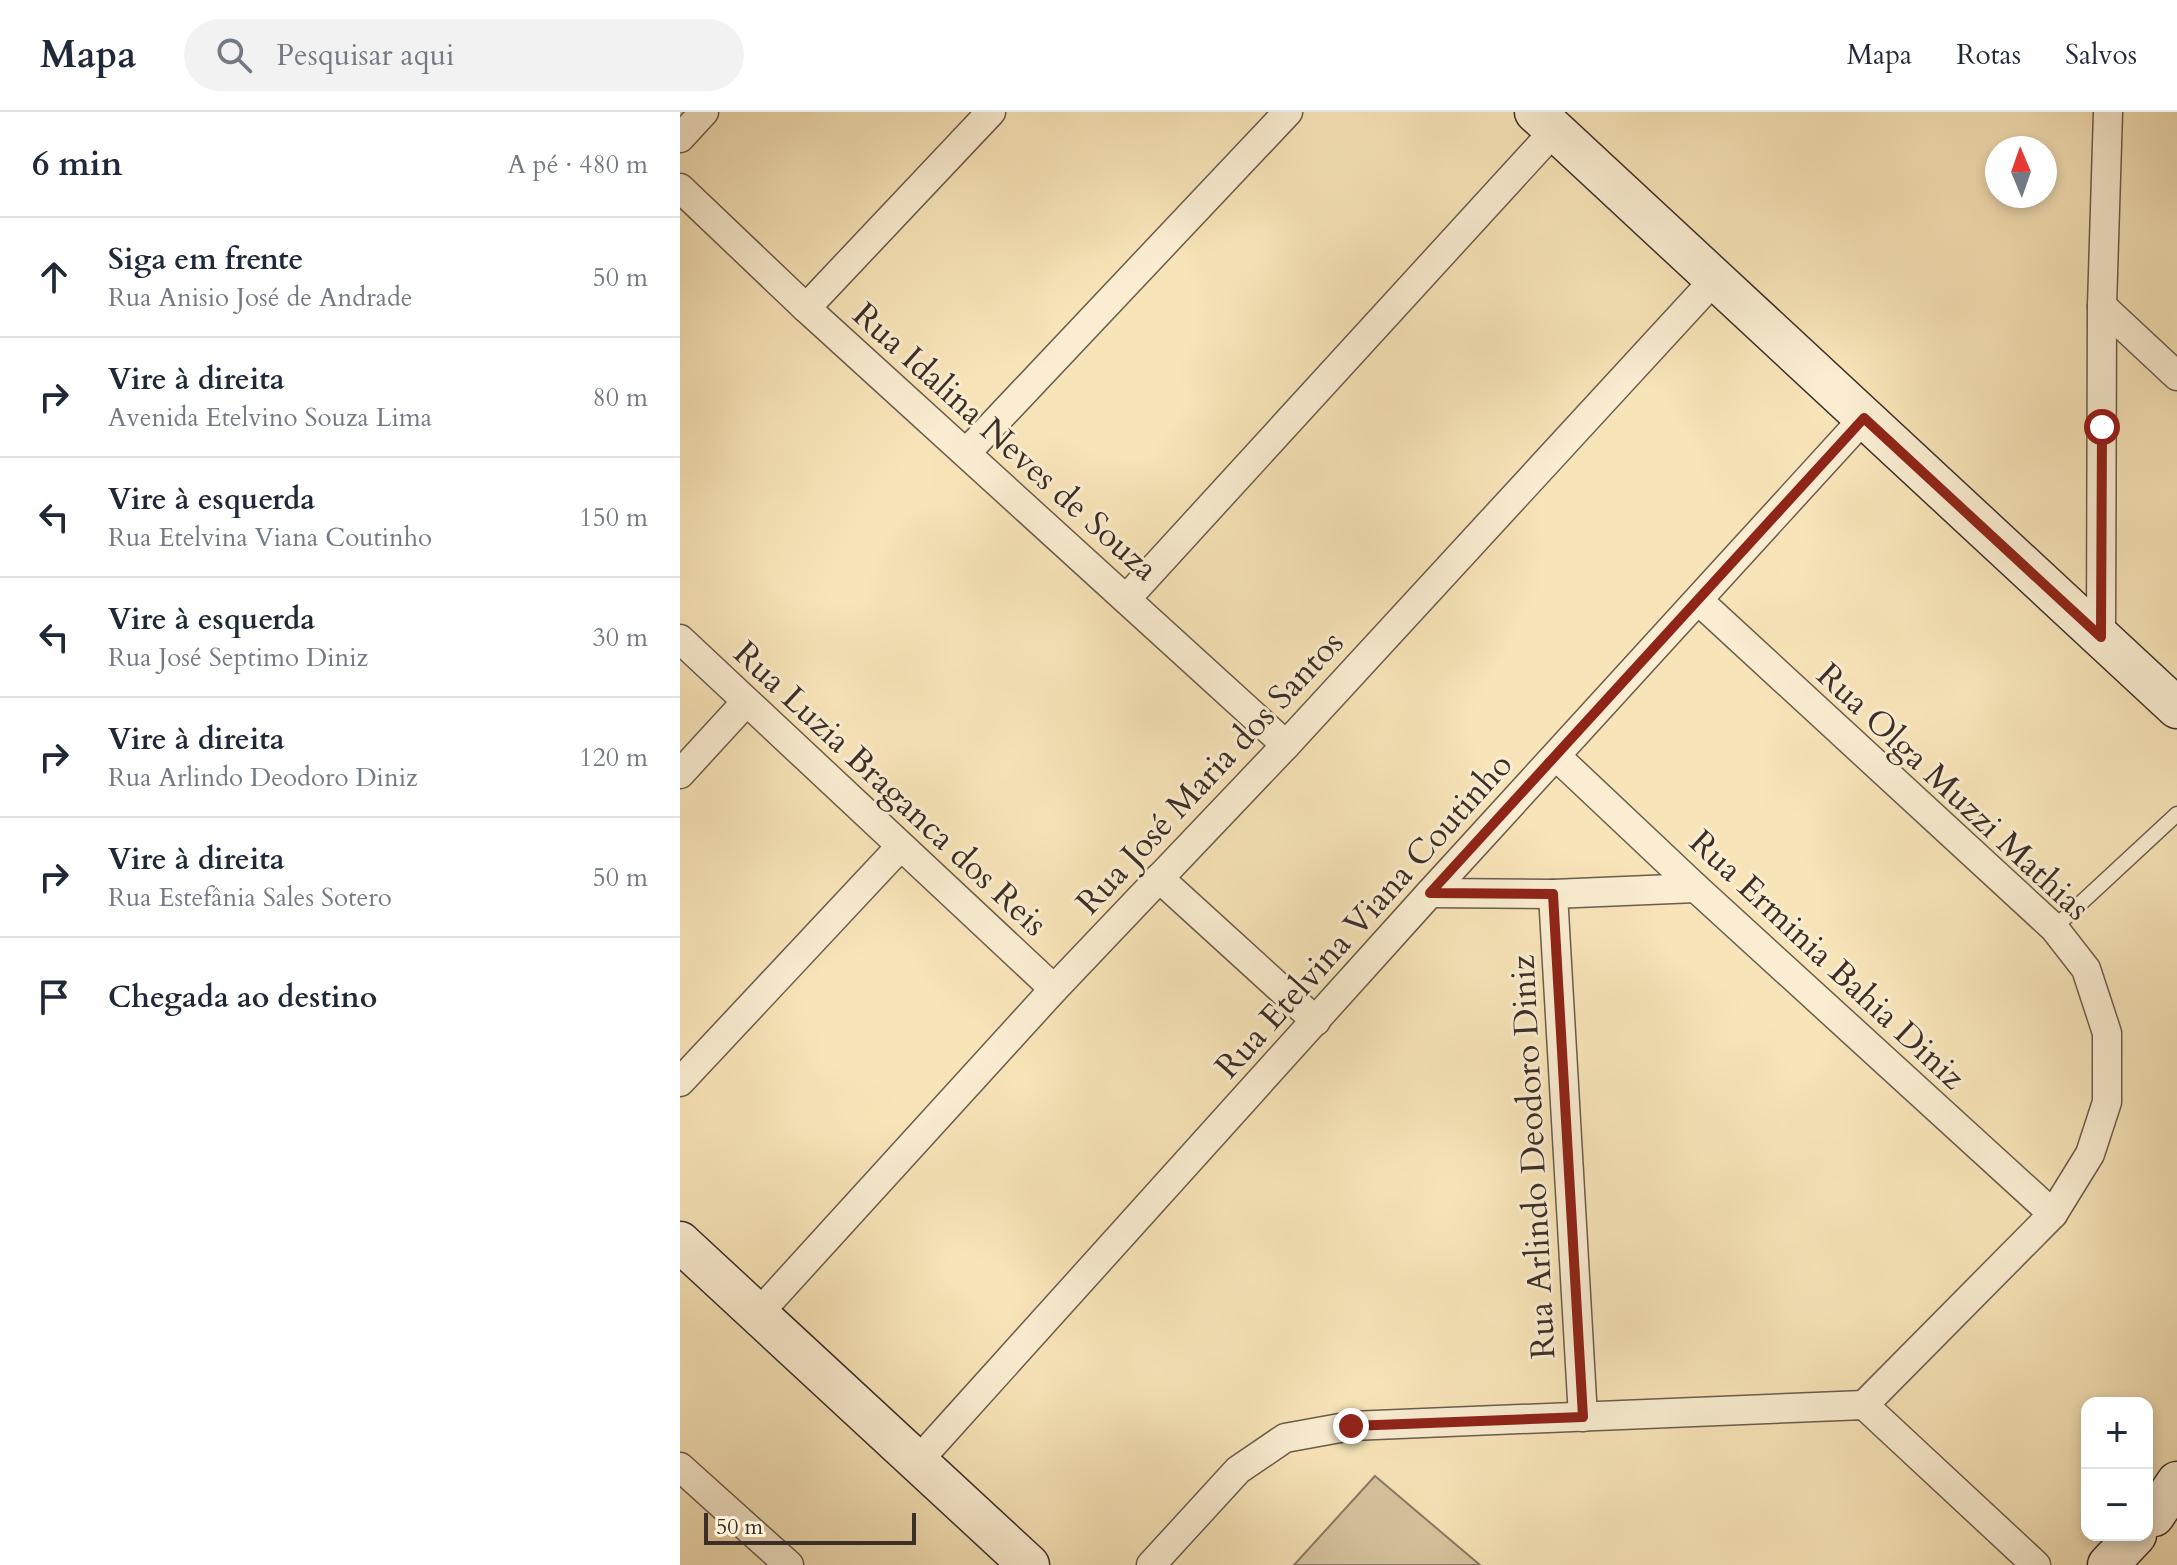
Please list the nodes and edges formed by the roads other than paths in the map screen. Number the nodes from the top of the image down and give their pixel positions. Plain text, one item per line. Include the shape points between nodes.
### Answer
1 (704, 112) edge
2 (991, 112) edge
3 (1288, 112) edge
4 (2108, 112) edge
5 (1545, 121) edge
6 (680, 138) edge
7 (680, 188) edge
8 (1715, 279) junction
9 (2102, 306) junction
10 (806, 308) junction
11 (2177, 376) edge
12 (1864, 418) junction
13 (966, 453) junction
14 (1126, 599) junction
15 (1699, 601) junction
16 (2101, 637) junction
17 (680, 639) edge
18 (746, 702) junction
19 (2177, 708) edge
20 (1286, 745) junction
21 (1556, 756) junction
22 (680, 774) edge
23 (2177, 814) edge
24 (900, 847) junction
25 (1159, 878) junction
26 (1696, 888) junction
27 (1430, 893) junction
28 (1553, 894) junction
29 (2054, 928) junction
30 (1054, 989) junction
31 (1316, 1021) junction
32 (680, 1082) edge
33 (2053, 1214) junction
34 (680, 1242) edge
35 (756, 1316) junction
36 (1864, 1405) junction
37 (1583, 1417) junction
38 (917, 1462) junction
39 (680, 1467) edge
40 (2177, 1482) edge
41 (2154, 1518) edge
42 (789, 1565) edge
43 (1029, 1565) edge
44 (1151, 1565) edge
45 (2036, 1565) edge
46 (2108, 1565) edge

1 - 6 street
2 - 10 street
3 - 13 street
4 - 9 street
5 - 8 street
5 - 14 street
7 - 10 street, Rua Idalina Neves de Souza
8 - 12 street
8 - 20 street, Rua José Maria dos Santos
9 - 11 street
9 - 16 street
10 - 13 street, Rua Idalina Neves de Souza
12 - 15 street, Rua Etelvina Viana Coutinho
12 - 16 street
13 - 14 street, Rua Idalina Neves de Souza
14 - 20 street, Rua Idalina Neves de Souza
15 - 21 street, Rua Etelvina Viana Coutinho
15 - 29 street, Rua Olga Muzzi Mathias
16 - 19 street
17 - 18 street, Rua Luzia Braganca dos Reis
18 - 22 street
18 - 24 street, Rua Luzia Braganca dos Reis
20 - 25 street, Rua José Maria dos Santos
21 - 26 street, Rua Erminia Bahia Diniz
21 - 27 street, Rua Etelvina Viana Coutinho
23 - 29 lane
24 - 30 street, Rua Luzia Braganca dos Reis
24 - 32 street
25 - 30 street, Rua José Maria dos Santos
25 - 31 street
26 - 28 street
26 - 33 street, Rua Erminia Bahia Diniz
27 - 28 street
27 - 31 street, Rua Etelvina Viana Coutinho
28 - 37 street, Rua Arlindo Deodoro Diniz
29 - 33 street, Rua Olga Muzzi Mathias via 2086,969 2107,1033 2107,1102 2090,1154
30 - 35 street, Rua José Maria dos Santos
31 - 38 street, Rua Etelvina Viana Coutinho
33 - 36 street, Rua Olga Muzzi Mathias
34 - 35 street
35 - 38 street
36 - 37 street
36 - 45 street
37 - 44 street via 1351,1426 1285,1438 1238,1470
38 - 43 street
39 - 42 street
40 - 41 street
41 - 46 street

